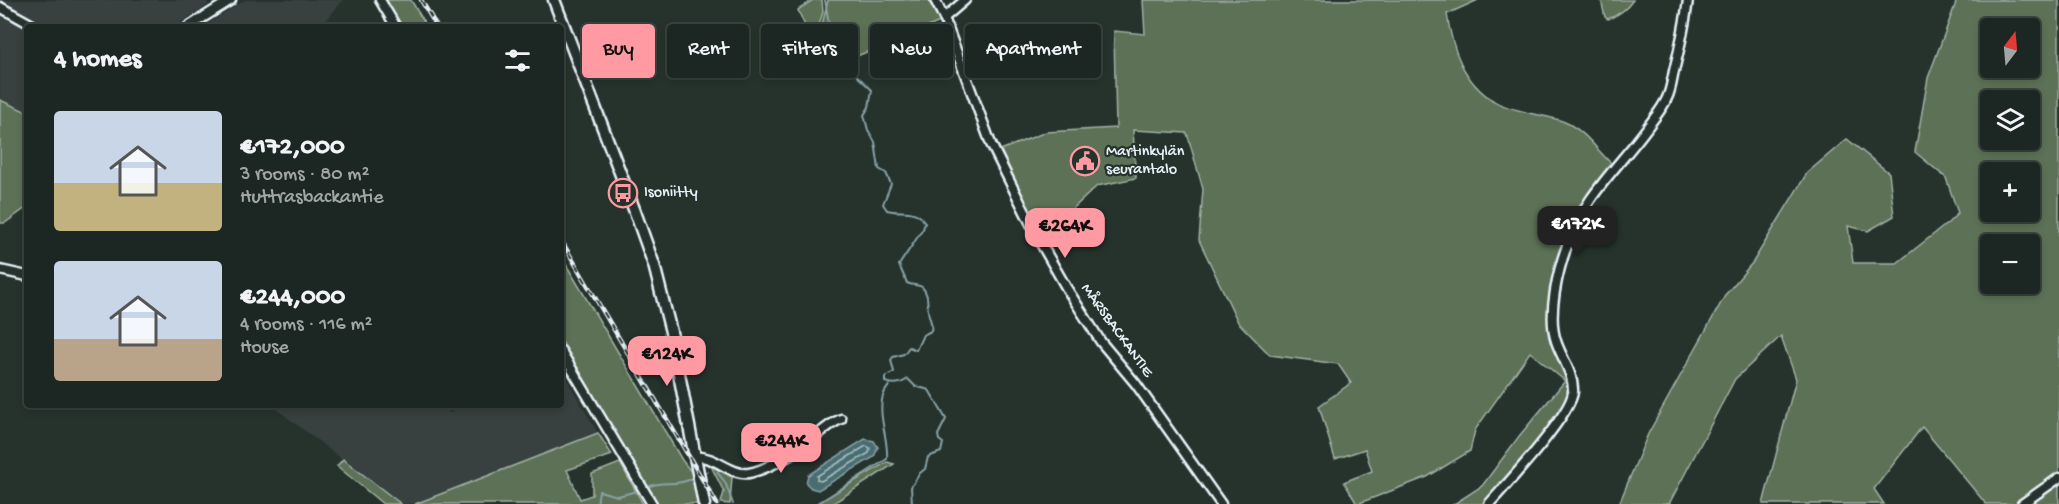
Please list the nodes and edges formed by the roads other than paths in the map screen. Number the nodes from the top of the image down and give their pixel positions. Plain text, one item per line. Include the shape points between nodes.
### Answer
1 (231, 0) edge
2 (380, 0) edge
3 (554, 0) edge
4 (935, 0) edge
5 (965, 0) edge
6 (1688, 0) edge
7 (0, 7) edge
8 (944, 18) junction
9 (31, 24) edge
10 (193, 24) edge
11 (394, 24) edge
12 (563, 24) edge
13 (564, 26) edge
14 (0, 270) edge
15 (24, 275) edge
16 (564, 356) edge
17 (841, 419) dead end
18 (695, 458) junction
19 (2059, 478) edge
20 (652, 504) edge
21 (704, 504) edge
22 (1221, 504) edge
23 (1489, 504) edge
24 (2022, 504) edge

1 - 10 street
2 - 11 street
3 - 12 street
4 - 8 street, MÅRSBACKANTIE
5 - 8 street
6 - 23 street via 1684,33 1667,98 1629,153 1591,198 1568,242 1559,273 1553,324 1571,378 1571,400 1562,417
7 - 9 street
8 - 22 street, MÅRSBACKANTIE via 991,144 1039,240 1101,342 1136,384
13 - 18 street via 654,265
14 - 15 street
16 - 20 street
17 - 18 street via 791,456 749,473
18 - 21 street
19 - 24 street

